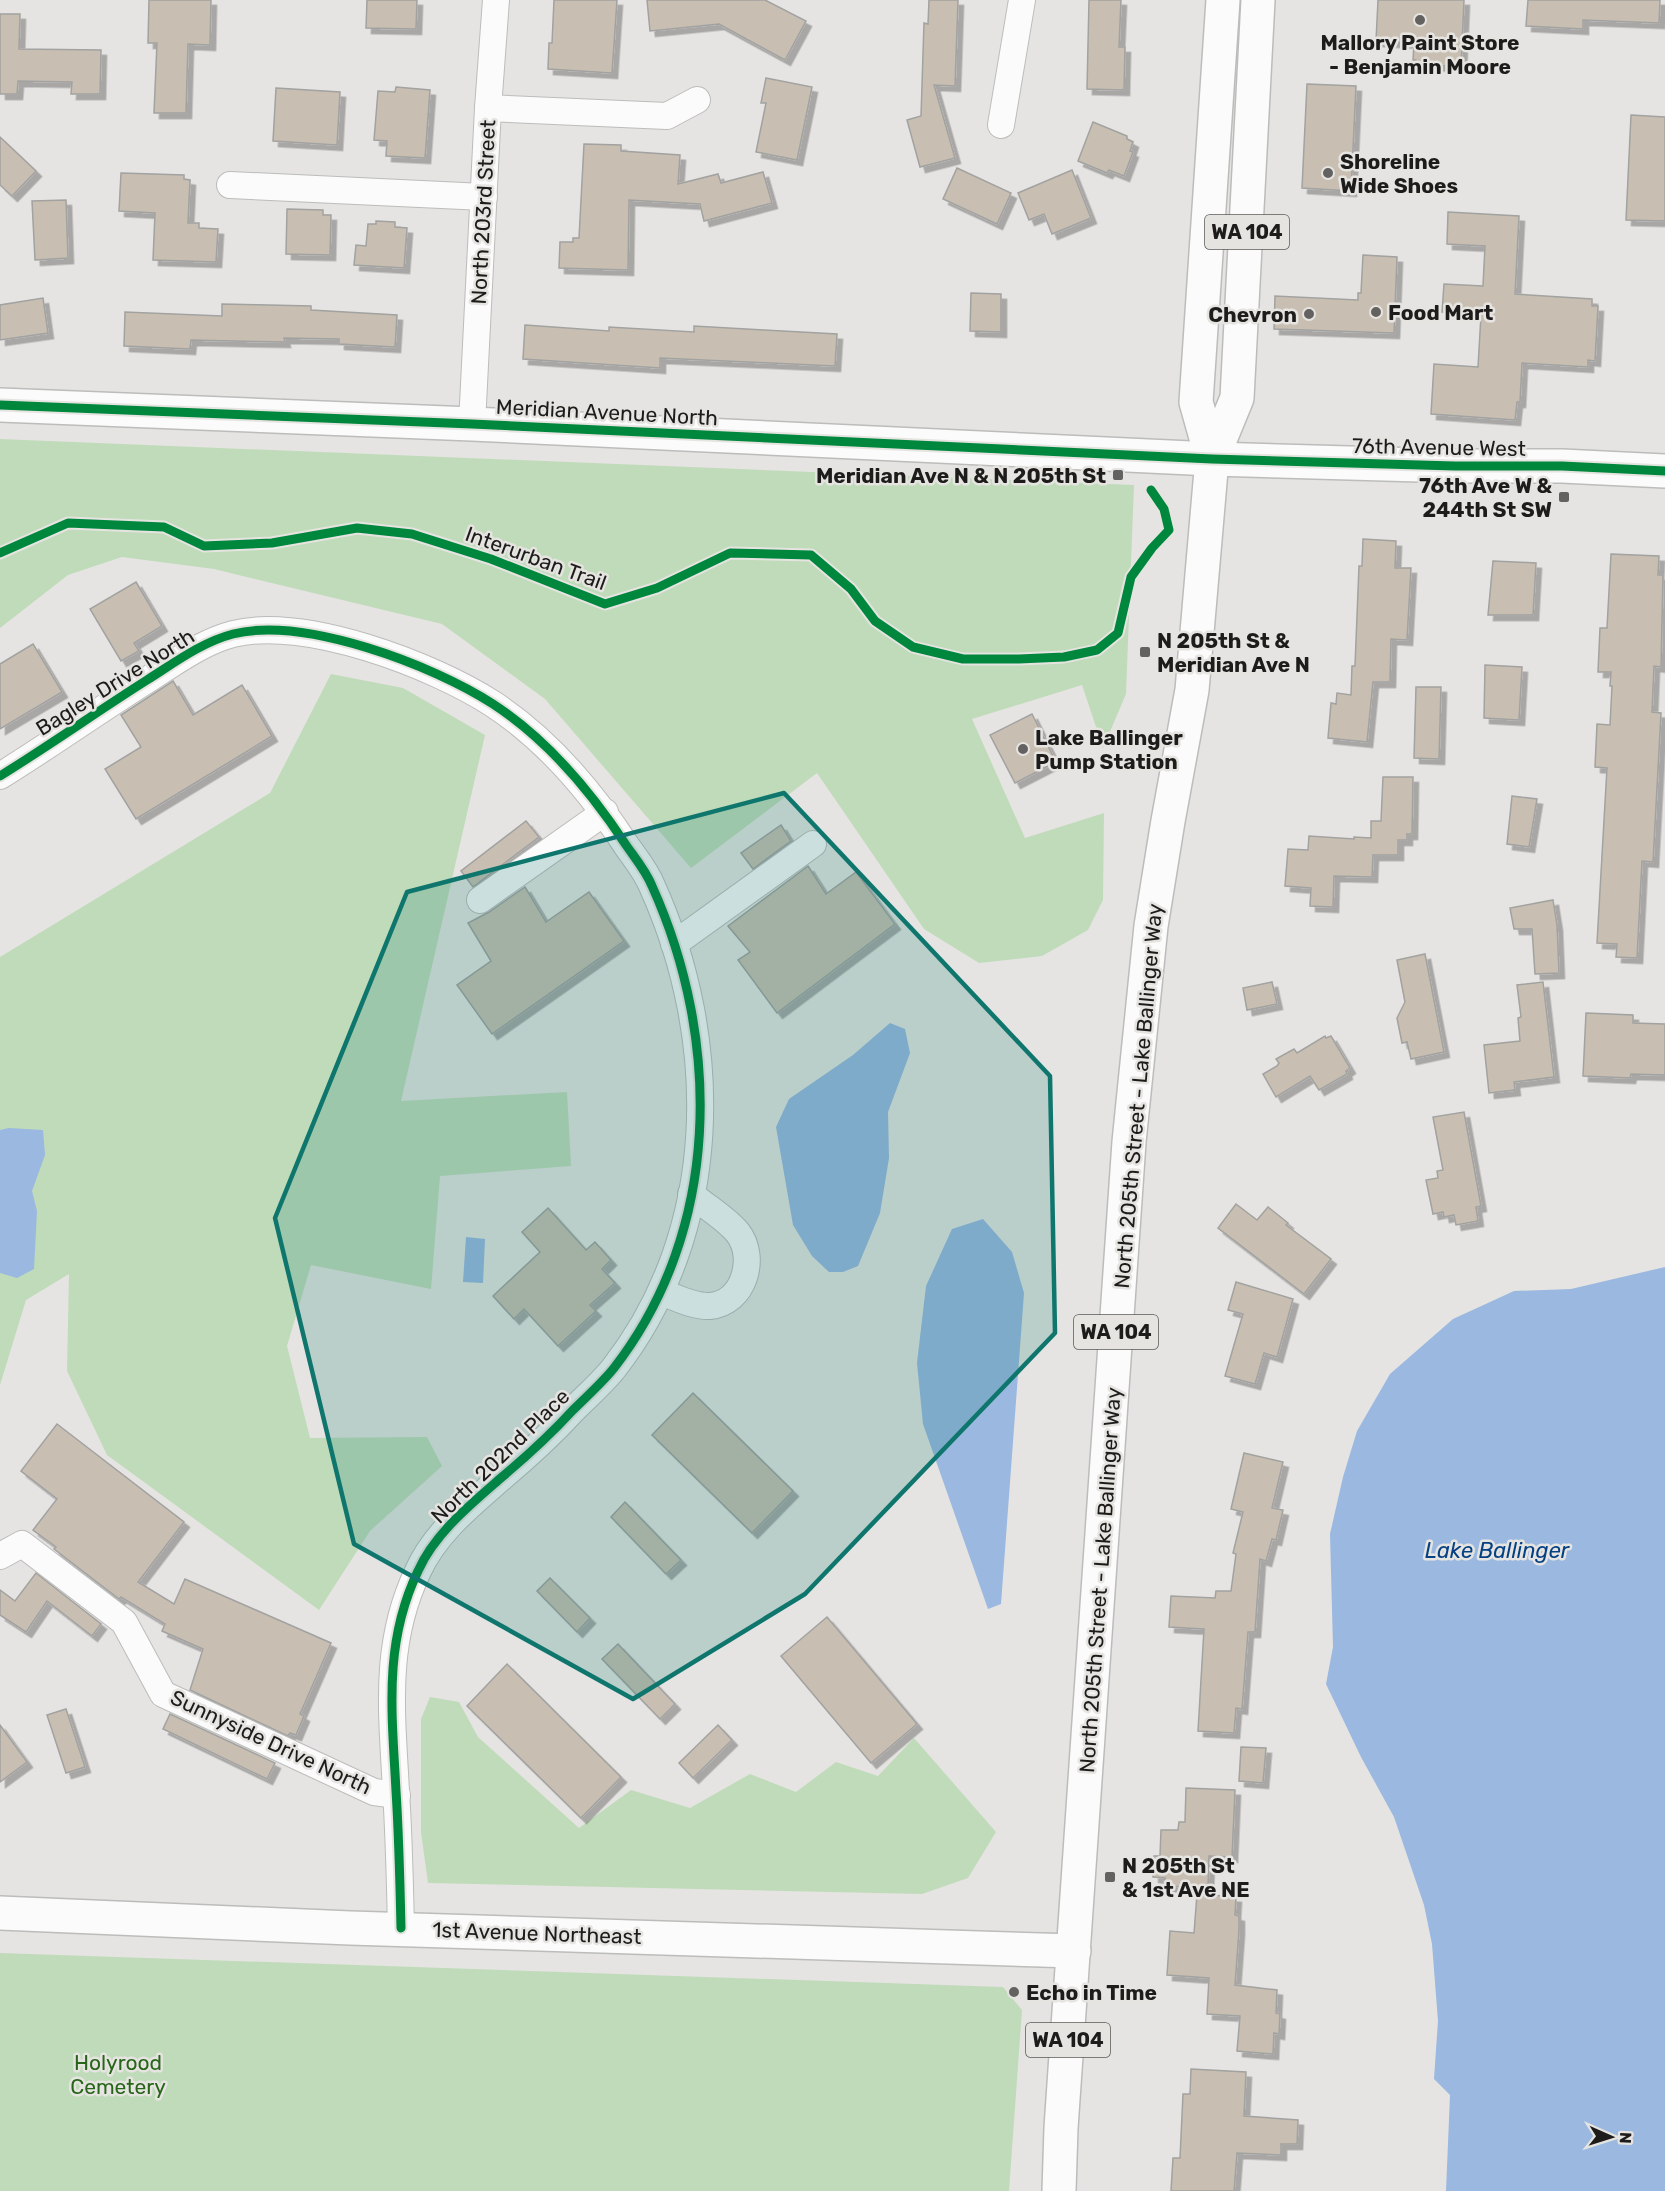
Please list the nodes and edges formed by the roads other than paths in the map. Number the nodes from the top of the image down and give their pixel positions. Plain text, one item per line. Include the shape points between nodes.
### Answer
1 (496, 0) edge
2 (1022, 0) edge
3 (1223, 0) edge
4 (1258, 0) edge
5 (697, 100) dead end
6 (488, 108) junction
7 (1001, 125) dead end
8 (230, 185) dead end
9 (484, 197) junction
10 (0, 405) edge
11 (472, 424) junction
12 (1212, 459) junction
13 (1665, 471) edge
14 (0, 776) edge
15 (605, 812) junction
16 (813, 844) dead end
17 (480, 900) dead end
18 (674, 944) junction
19 (701, 1102) joint
20 (691, 1194) junction
21 (661, 1292) junction
22 (0, 1556) edge
23 (397, 1795) junction
24 (0, 1913) edge
25 (400, 1928) junction
26 (1074, 1951) junction
27 (1059, 2191) edge

1 - 6 street, North 203rd Street
2 - 7 street
3 - 12 street, North 205th Street - Lake Ballinger Way / WA 104 via 1196,402
4 - 12 street, North 205th Street - Lake Ballinger Way / WA 104 via 1237,398
5 - 6 street via 667,116
6 - 9 street, North 203rd Street
8 - 9 street
9 - 11 street, North 203rd Street
10 - 11 street, Meridian Avenue North
11 - 12 street, Meridian Avenue North
12 - 13 street, 76th Avenue West
12 - 26 street, North 205th Street - Lake Ballinger Way / WA 104 via 1192,690 1151,926 1129,1142
14 - 15 street, Bagley Drive North via 193,650 234,634 265,631 297,633 369,648 447,679 492,703 534,735
15 - 17 street
15 - 18 street, Bagley Drive North via 650,881
16 - 18 street
18 - 19 street, Bagley Drive North via 697,1038
19 - 20 street, North 202nd Place
20 - 21 street, North 202nd Place via 678,1251
20 - 21 street via 738,1234 747,1254 746,1276 730,1297 709,1306
21 - 23 street, North 202nd Place via 614,1367 549,1436 451,1523 420,1564 395,1638 392,1724
22 - 23 street, Sunnyside Drive North via 22,1544 124,1622 163,1694 374,1792
23 - 25 street, North 202nd Place
24 - 25 street, 1st Avenue Northeast
25 - 26 street, 1st Avenue Northeast
26 - 27 street, WA 104

